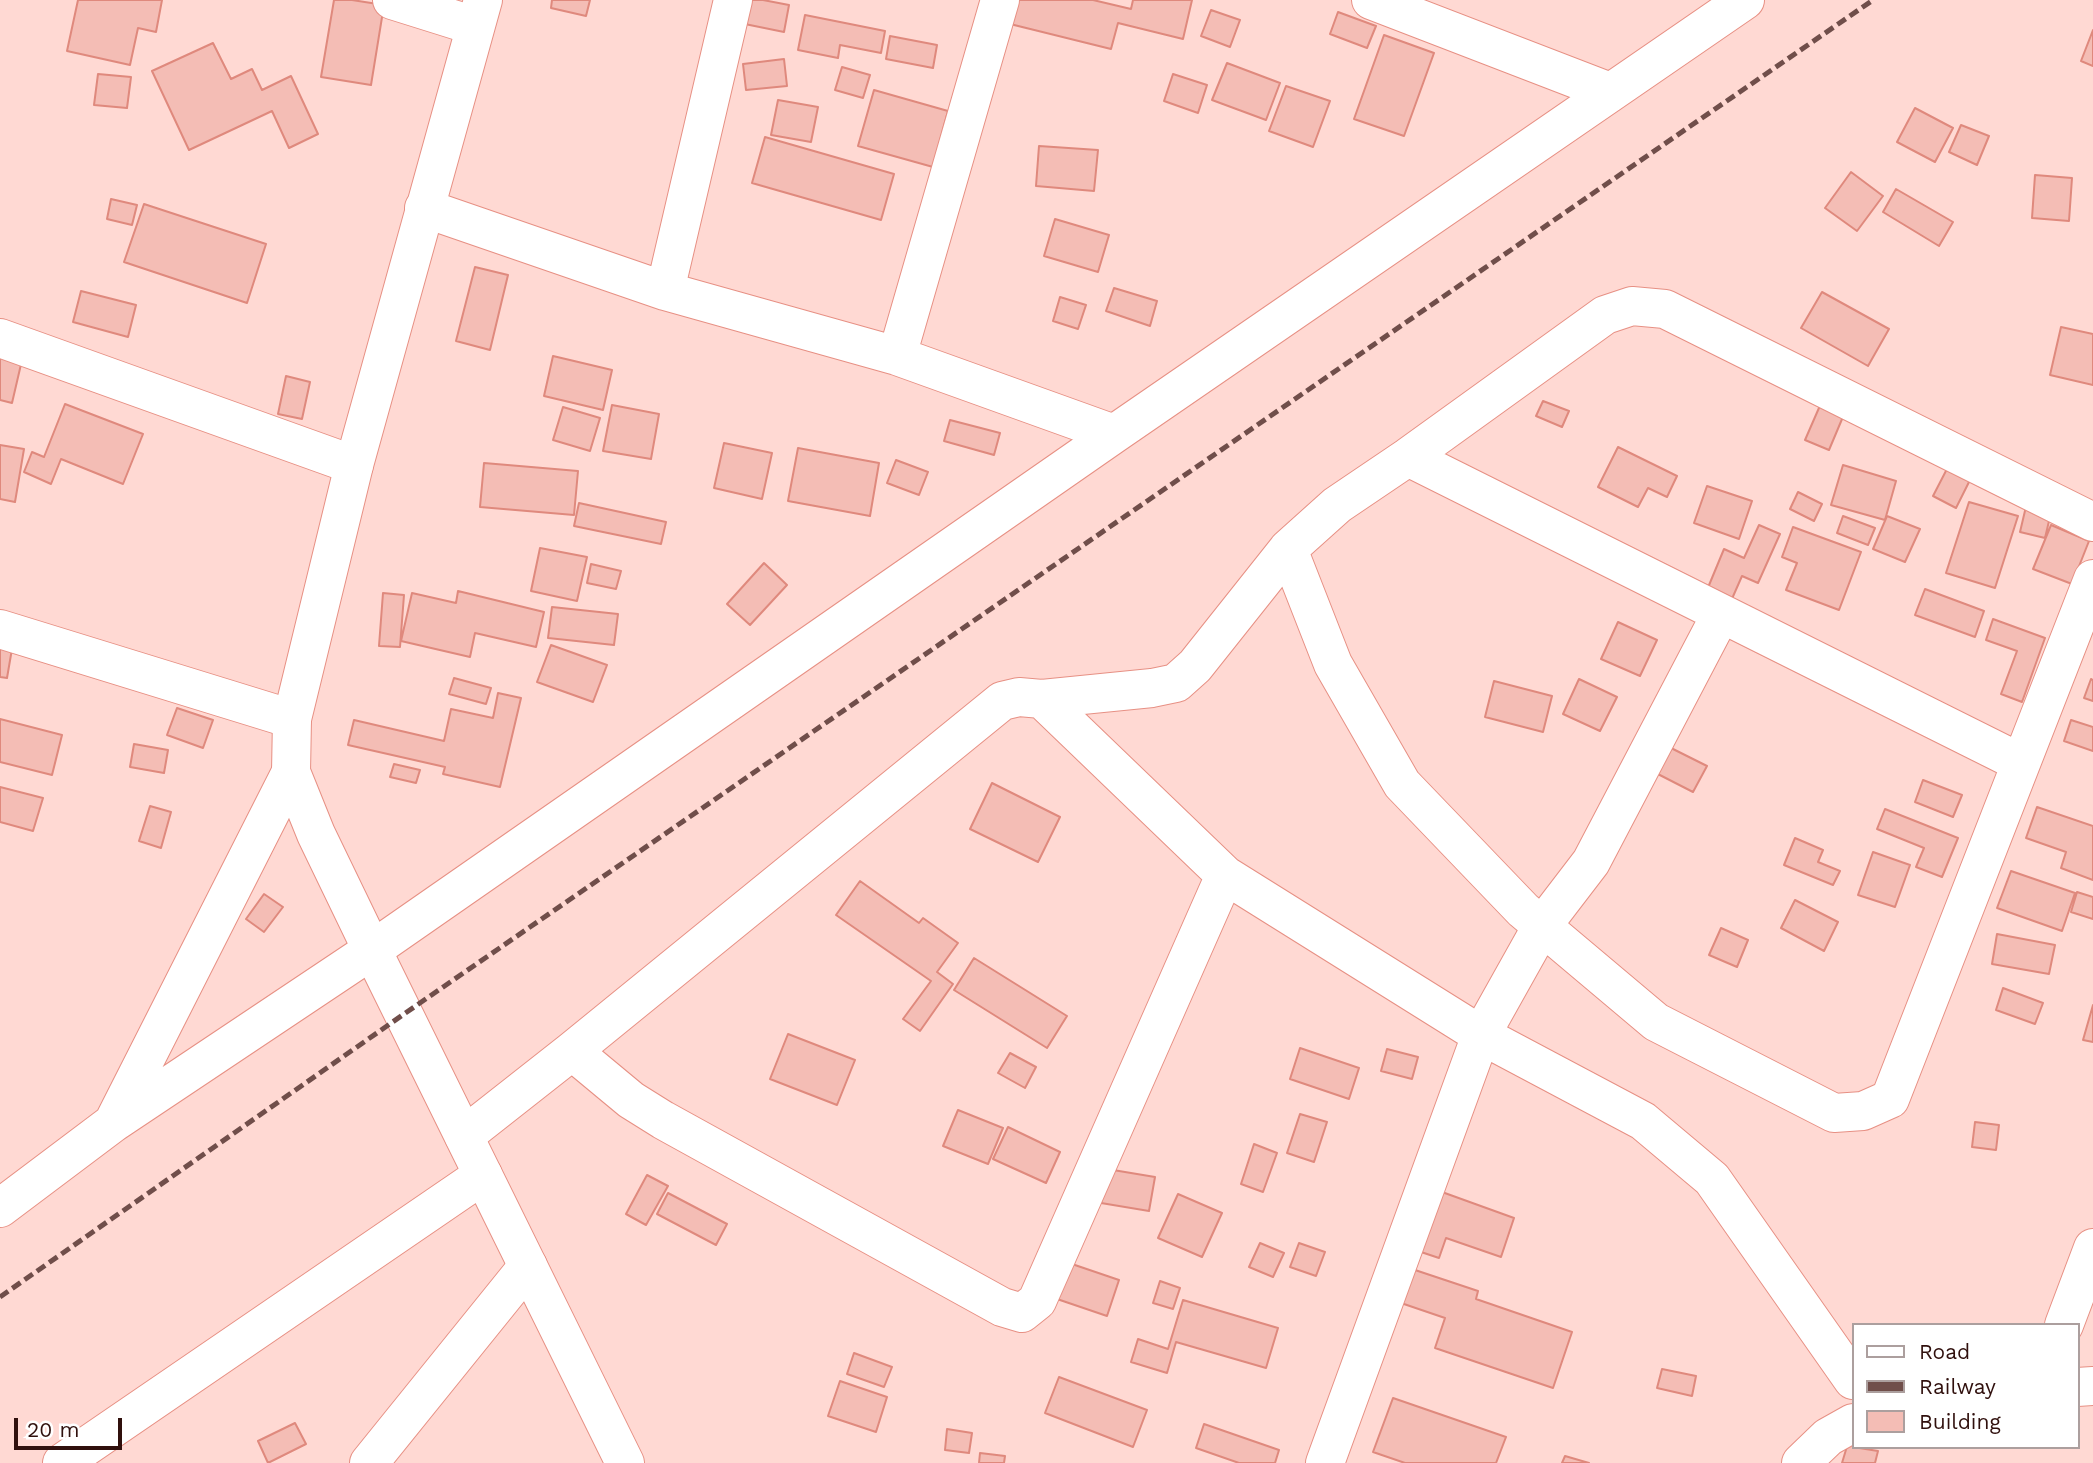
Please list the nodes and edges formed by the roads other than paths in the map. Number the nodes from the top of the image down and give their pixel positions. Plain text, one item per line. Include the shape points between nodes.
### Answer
1 (392, 0) edge
2 (733, 0) edge
3 (1000, 0) edge
4 (1371, 0) edge
5 (1745, 0) edge
6 (479, 13) edge
7 (1610, 92) junction
8 (424, 208) junction
9 (665, 291) junction
10 (0, 338) edge
11 (897, 356) junction
12 (1114, 434) junction
13 (1408, 457) junction
14 (354, 465) junction
15 (2093, 522) edge
16 (1288, 549) junction
17 (2093, 579) edge
18 (1721, 614) junction
19 (0, 629) edge
20 (1042, 699) junction
21 (292, 719) junction
22 (2021, 763) junction
23 (291, 772) junction
24 (1225, 875) junction
25 (1542, 926) junction
26 (372, 950) junction
27 (1482, 1035) junction
28 (572, 1051) junction
29 (113, 1123) junction
30 (464, 1136) junction
31 (482, 1175) junction
32 (0, 1208) edge
33 (2093, 1248) edge
34 (528, 1266) junction
35 (2065, 1323) edge
36 (1852, 1379) edge
37 (1852, 1424) edge
38 (62, 1463) edge
39 (369, 1463) edge
40 (625, 1463) edge
41 (1325, 1463) edge
42 (1801, 1463) edge

1 - 6 street
2 - 9 street
3 - 11 street
4 - 7 street
5 - 7 street
6 - 8 street
7 - 12 street
8 - 9 street
8 - 14 street
9 - 11 street
10 - 14 street
11 - 12 street
12 - 26 street
13 - 15 street via 1605,314 1632,306 1665,309
13 - 16 street via 1337,505
13 - 18 street
14 - 21 street
16 - 20 street via 1195,666 1176,683
16 - 25 street via 1333,664 1402,784
17 - 22 street
18 - 22 street
18 - 25 street via 1591,862
19 - 21 street
20 - 24 street
20 - 28 street via 1002,701
21 - 23 street
22 - 25 street via 1890,1099 1863,1111 1834,1113 1656,1022
23 - 26 street
23 - 29 street
24 - 27 street
24 - 28 street via 1037,1301 1022,1312 1002,1307 653,1113
25 - 27 street
26 - 29 street
26 - 30 street
27 - 36 street via 1643,1121 1712,1179
27 - 41 street
28 - 30 street
29 - 32 street
30 - 31 street
31 - 34 street
31 - 38 street
33 - 35 street
34 - 39 street
34 - 40 street
37 - 42 street via 1828,1437

